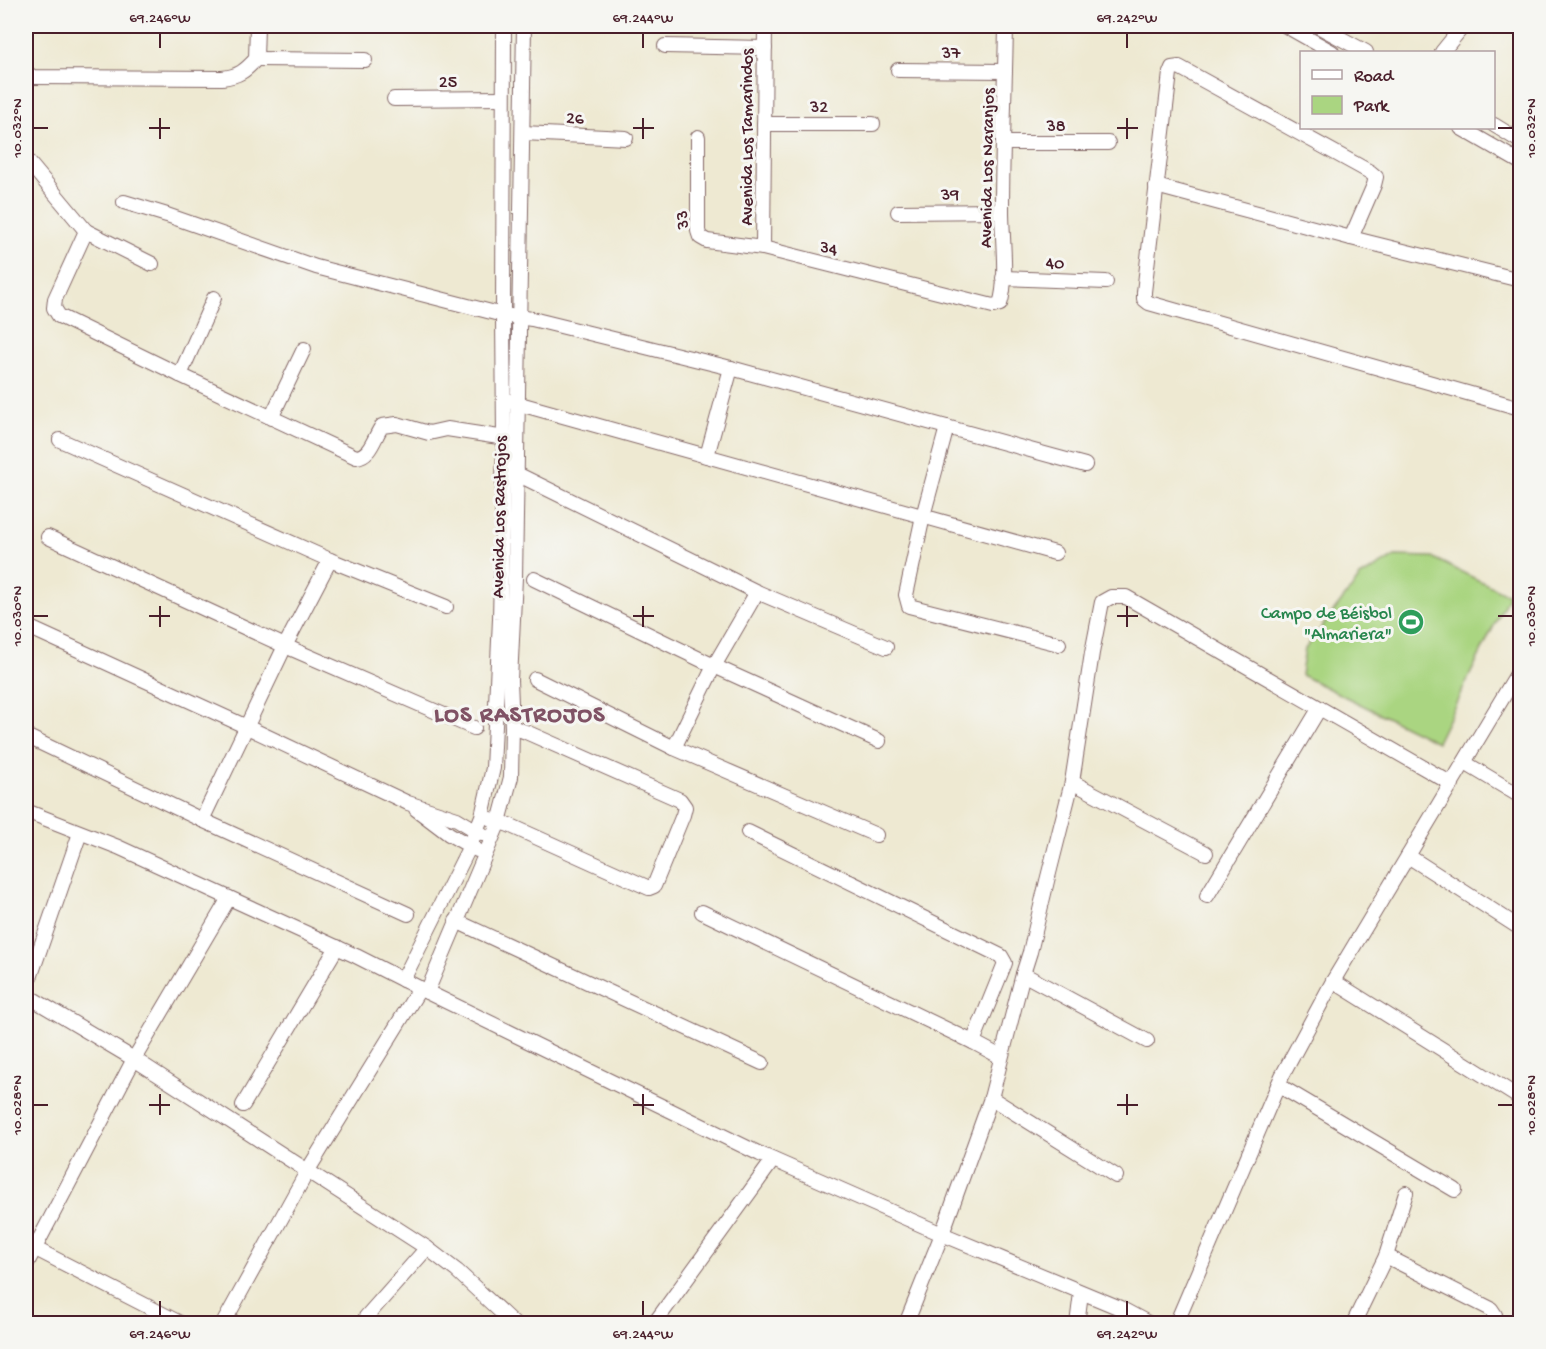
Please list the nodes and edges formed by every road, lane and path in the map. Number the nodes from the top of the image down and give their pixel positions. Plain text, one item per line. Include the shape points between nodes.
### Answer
1 (256, 26) edge
2 (504, 26) edge
3 (524, 26) edge
4 (765, 26) edge
5 (1006, 26) edge
6 (1286, 26) edge
7 (1318, 26) edge
8 (1463, 26) edge
9 (665, 46) dead end
10 (765, 48) junction
11 (1330, 51) edge
12 (1364, 51) edge
13 (1443, 51) edge
14 (256, 59) junction
15 (365, 60) dead end
16 (898, 70) dead end
17 (1005, 71) junction
18 (26, 73) edge
19 (503, 98) junction
20 (394, 99) dead end
21 (764, 124) junction
22 (873, 124) dead end
23 (1495, 126) edge
24 (1463, 129) edge
25 (523, 133) junction
26 (698, 137) dead end
27 (626, 138) dead end
28 (1521, 141) edge
29 (1004, 143) junction
30 (1108, 143) dead end
31 (26, 159) edge
32 (1521, 162) edge
33 (1156, 186) junction
34 (124, 202) dead end
35 (1002, 211) junction
36 (898, 212) dead end
37 (86, 231) junction
38 (1351, 238) junction
39 (763, 248) junction
40 (152, 264) dead end
41 (1004, 279) junction
42 (1521, 280) edge
43 (1106, 282) dead end
44 (214, 298) dead end
45 (993, 306) joint
46 (503, 315) junction
47 (520, 318) junction
48 (304, 349) dead end
49 (730, 368) junction
50 (180, 375) junction
51 (511, 401) junction
52 (1521, 408) edge
53 (271, 418) junction
54 (947, 427) junction
55 (511, 439) junction
56 (60, 440) dead end
57 (707, 456) junction
58 (1084, 465) dead end
59 (510, 472) junction
60 (923, 516) junction
61 (48, 537) dead end
62 (1055, 553) dead end
63 (330, 560) junction
64 (534, 579) dead end
65 (757, 592) junction
66 (446, 607) dead end
67 (26, 626) edge
68 (1059, 644) dead end
69 (285, 646) junction
70 (886, 647) dead end
71 (714, 666) junction
72 (1521, 669) edge
73 (535, 679) dead end
74 (1319, 709) junction
75 (247, 727) junction
76 (512, 727) junction
77 (474, 728) dead end
78 (26, 736) edge
79 (879, 741) dead end
80 (674, 748) junction
81 (1465, 763) junction
82 (1072, 782) junction
83 (1452, 784) junction
84 (1521, 796) edge
85 (408, 803) junction
86 (26, 811) edge
87 (482, 816) junction
88 (202, 820) junction
89 (499, 822) junction
90 (476, 831) junction
91 (748, 832) dead end
92 (80, 833) junction
93 (876, 835) dead end
94 (492, 839) junction
95 (470, 846) junction
96 (1206, 853) dead end
97 (485, 855) junction
98 (1408, 856) junction
99 (1207, 896) dead end
100 (230, 898) junction
101 (702, 912) dead end
102 (408, 914) dead end
103 (456, 921) junction
104 (1521, 927) edge
105 (337, 947) junction
106 (1023, 974) junction
107 (31, 975) dead end
108 (403, 980) junction
109 (1333, 981) junction
110 (423, 990) junction
111 (26, 995) edge
112 (1147, 1041) dead end
113 (973, 1042) junction
114 (1001, 1057) junction
115 (134, 1059) junction
116 (762, 1063) dead end
117 (1278, 1085) junction
118 (991, 1098) junction
119 (1521, 1098) edge
120 (243, 1105) dead end
121 (773, 1160) junction
122 (308, 1170) junction
123 (1116, 1176) dead end
124 (1455, 1190) dead end
125 (1406, 1193) dead end
126 (942, 1234) junction
127 (30, 1246) edge
128 (427, 1248) junction
129 (1386, 1256) junction
130 (26, 1265) edge
131 (1081, 1293) junction
132 (182, 1323) edge
133 (223, 1323) edge
134 (363, 1323) edge
135 (514, 1323) edge
136 (654, 1323) edge
137 (906, 1323) edge
138 (1077, 1323) edge
139 (1150, 1323) edge
140 (1176, 1323) edge
141 (1353, 1323) edge
142 (1493, 1323) edge

1 - 14 street
2 - 19 street, Avenida Los Rastrojos
3 - 25 street, Avenida Los Rastrojos
4 - 10 street, Avenida Los Tamarindos
5 - 17 street, Avenida Los Naranjos
6 - 11 street
7 - 12 street
8 - 13 street
9 - 10 street
10 - 21 street, Avenida Los Tamarindos
14 - 15 street
14 - 18 street via 236,76 222,78 33,77
16 - 17 street, 37
17 - 29 street, Avenida Los Naranjos
19 - 20 street, 25
19 - 46 street, Avenida Los Rastrojos
21 - 22 street, 32
21 - 39 street, Avenida Los Tamarindos
23 - 28 street
24 - 32 street
25 - 27 street, 26
25 - 47 street, Avenida Los Rastrojos
26 - 39 street, 33 via 700,237
29 - 30 street, 38
29 - 35 street, Avenida Los Naranjos
31 - 37 street
33 - 38 street
33 - 38 street via 1170,73 1172,68 1179,67 1376,177
33 - 52 street via 1144,292 1149,303
34 - 46 street via 316,267
35 - 36 street, 39
35 - 41 street, Avenida Los Naranjos
37 - 40 street
37 - 50 street via 55,299 54,308 59,316
38 - 42 street
39 - 45 street, 34
41 - 43 street, 40
41 - 45 street, Avenida Los Naranjos via 1000,304
44 - 50 street
46 - 47 street
46 - 51 street, Avenida Los Rastrojos
47 - 49 street
47 - 51 street, Avenida Los Rastrojos
48 - 53 street
49 - 54 street
49 - 57 street
50 - 53 street
51 - 55 street, Avenida Los Rastrojos
51 - 57 street
53 - 55 street via 356,457 363,457 382,426 389,424 429,433 447,429
54 - 58 street
54 - 60 street
55 - 59 street, Avenida Los Rastrojos
56 - 63 street
57 - 60 street
59 - 65 street
59 - 76 street, Avenida Los Rastrojos via 515,578
59 - 87 street, Avenida Los Rastrojos via 494,768
60 - 62 street
60 - 68 street via 906,595 909,606
61 - 69 street
63 - 66 street
63 - 69 street
64 - 71 street
65 - 70 street
65 - 71 street
67 - 75 street
69 - 75 street
69 - 77 street
71 - 79 street
71 - 80 street
72 - 81 street
73 - 80 street
74 - 82 street via 1126,597 1111,597 1102,602
74 - 83 street
74 - 99 street
75 - 85 street
75 - 88 street
76 - 89 street, Avenida Los Rastrojos via 511,777
76 - 89 street via 680,800 685,807 650,888
78 - 88 street
80 - 93 street
81 - 83 street
81 - 84 street
82 - 96 street
82 - 106 street
83 - 98 street
85 - 90 street via 457,819
85 - 95 street
86 - 92 street
87 - 89 street
87 - 90 street, Avenida Los Rastrojos
88 - 102 street
89 - 94 street, Avenida Los Rastrojos
90 - 94 street
90 - 95 street, Avenida Los Rastrojos
91 - 113 street via 1000,956 1005,963
92 - 100 street
92 - 107 street
94 - 97 street, Avenida Los Rastrojos
95 - 97 street
95 - 108 street, Avenida Los Rastrojos
97 - 103 street, Avenida Los Rastrojos
98 - 104 street
98 - 109 street
100 - 105 street
100 - 115 street
101 - 113 street
103 - 110 street, Avenida Los Rastrojos
103 - 116 street
105 - 108 street
105 - 120 street
106 - 112 street
106 - 114 street
108 - 110 street
109 - 117 street
109 - 119 street
110 - 121 street
110 - 122 street, Avenida Los Rastrojos
111 - 115 street
113 - 114 street
114 - 118 street
115 - 122 street
115 - 127 street
117 - 124 street
117 - 140 street
118 - 123 street
118 - 126 street
121 - 126 street
121 - 136 street
122 - 128 street
122 - 133 street, Avenida Los Rastrojos
125 - 129 street
126 - 131 street
126 - 137 street
127 - 130 street
127 - 132 street
128 - 134 street
128 - 135 street
129 - 141 street
129 - 142 street via 1491,1309 1495,1315
131 - 138 street
131 - 139 street

